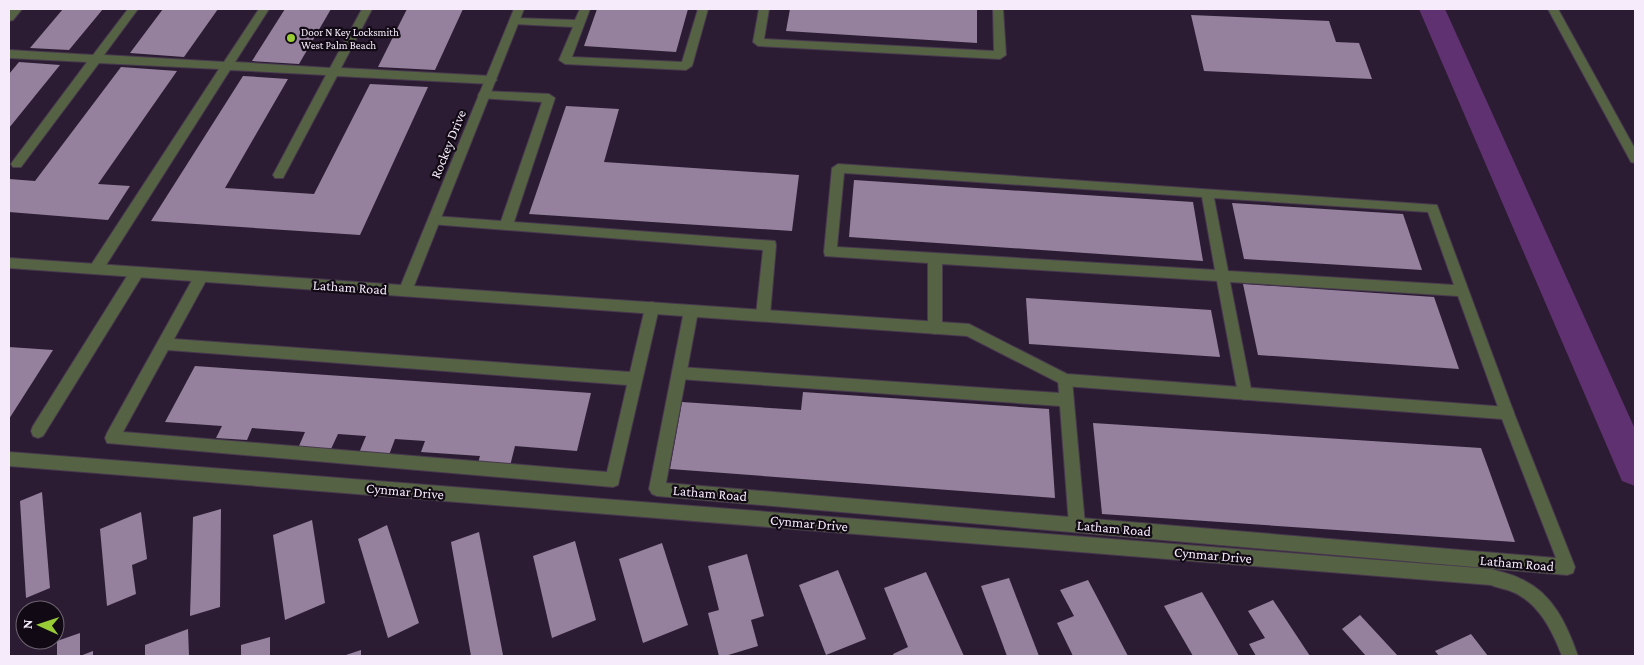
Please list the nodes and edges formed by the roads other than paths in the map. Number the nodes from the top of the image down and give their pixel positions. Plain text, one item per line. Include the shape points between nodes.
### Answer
1 (16, 9) edge
2 (133, 9) edge
3 (264, 9) edge
4 (367, 9) edge
5 (519, 9) edge
6 (585, 9) edge
7 (703, 9) edge
8 (764, 9) edge
9 (998, 9) edge
10 (1553, 9) edge
11 (9, 18) edge
12 (514, 21) junction
13 (579, 24) junction
14 (9, 54) edge
15 (97, 59) junction
16 (227, 66) junction
17 (334, 72) junction
18 (491, 80) junction
19 (484, 95) junction
20 (1635, 159) edge
21 (17, 164) dead end
22 (279, 175) dead end
23 (1207, 193) junction
24 (434, 221) junction
25 (506, 226) junction
26 (935, 258) junction
27 (9, 263) edge
28 (96, 269) junction
29 (137, 272) junction
30 (1223, 276) junction
31 (201, 277) junction
32 (405, 291) junction
33 (1463, 291) junction
34 (652, 308) junction
35 (691, 310) junction
36 (763, 316) junction
37 (935, 328) junction
38 (164, 344) junction
39 (679, 373) junction
40 (635, 379) junction
41 (1064, 380) junction
42 (1245, 394) junction
43 (1066, 400) junction
44 (1507, 413) junction
45 (38, 431) dead end
46 (9, 460) edge
47 (1077, 525) junction
48 (1570, 656) edge

1 - 11 street
2 - 15 street
3 - 16 street
4 - 17 street
5 - 12 street, Rockey Drive
6 - 13 street
7 - 13 street via 686,66 565,60
8 - 9 street via 758,42 1000,55
10 - 20 street
12 - 13 street
12 - 18 street, Rockey Drive
14 - 15 street
15 - 16 street
15 - 21 street
16 - 17 street
16 - 28 street
17 - 18 street
17 - 22 street
18 - 19 street, Rockey Drive
19 - 24 street, Rockey Drive
19 - 25 street via 549,98
23 - 26 street via 838,168 830,252
23 - 30 street
23 - 33 street via 1433,208
24 - 25 street
24 - 32 street, Rockey Drive
25 - 36 street via 770,245
26 - 30 street
26 - 37 street
27 - 28 street, Latham Road
28 - 29 street, Latham Road
29 - 31 street, Latham Road
29 - 45 street
30 - 33 street
30 - 42 street
31 - 32 street, Latham Road
31 - 38 street
32 - 34 street, Latham Road
33 - 44 street
34 - 35 street, Latham Road
34 - 40 street
35 - 36 street, Latham Road
35 - 39 street, Latham Road
36 - 37 street, Latham Road
37 - 41 street, Latham Road via 969,330
38 - 40 street
38 - 40 street via 112,438 613,480
39 - 43 street
39 - 47 street, Latham Road via 657,489
41 - 42 street, Latham Road
41 - 43 street
42 - 44 street, Latham Road
43 - 47 street
44 - 47 street, Latham Road via 1567,567
46 - 48 street, Cynmar Drive via 1491,578 1519,586 1545,606 1562,633

